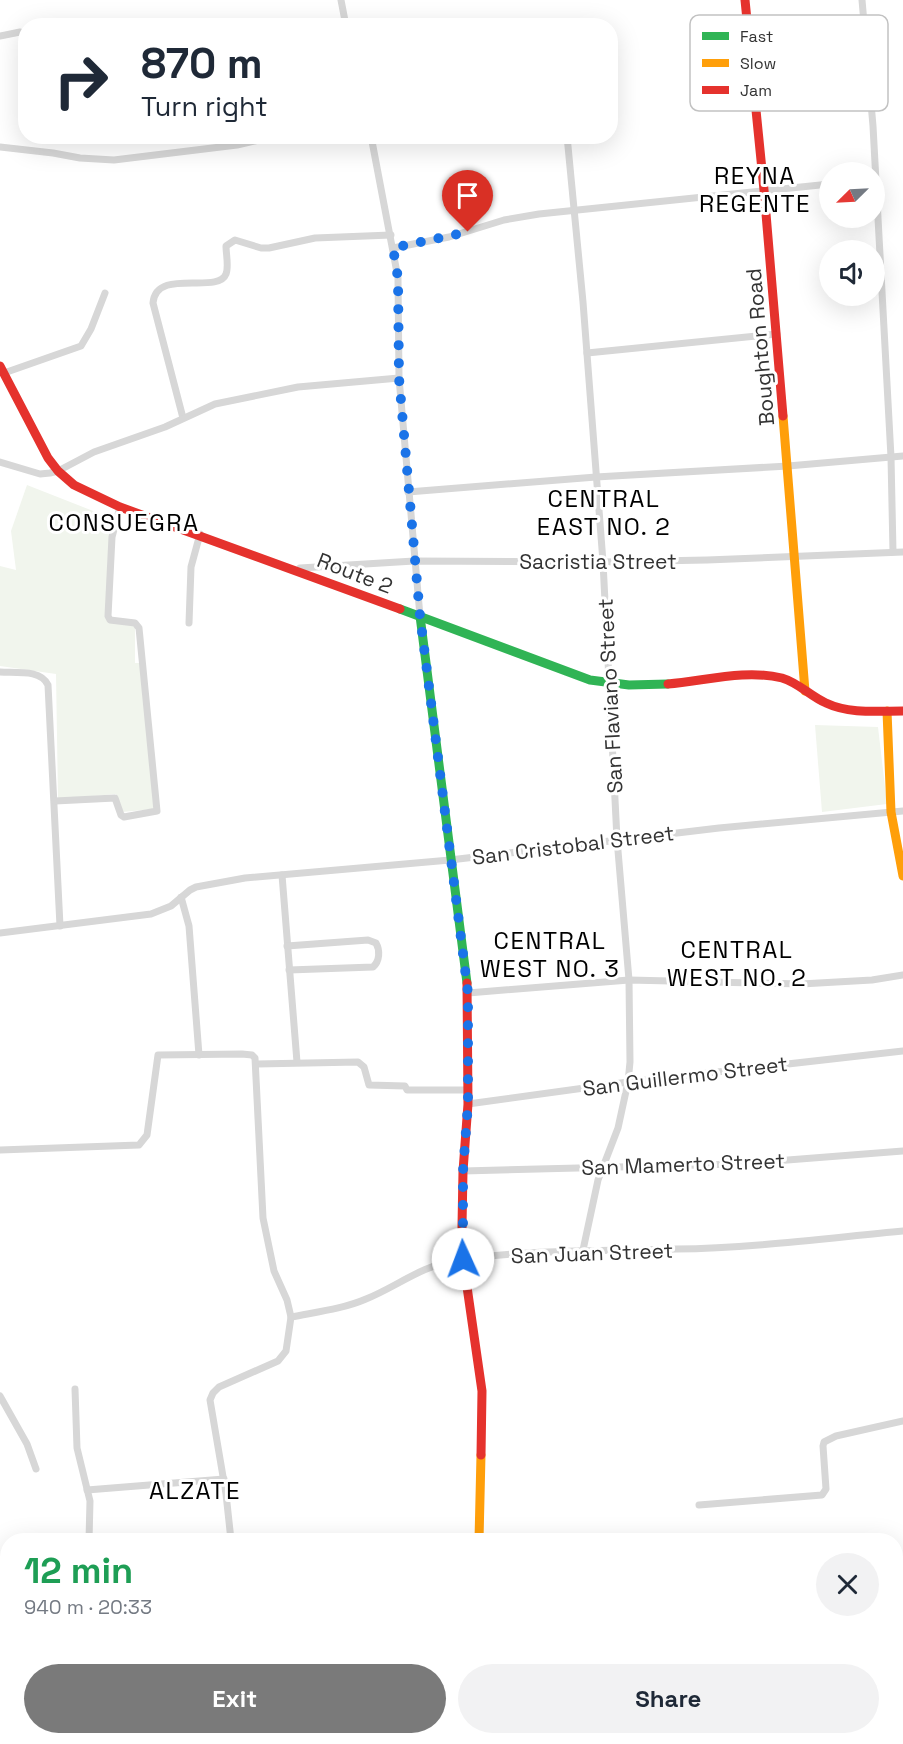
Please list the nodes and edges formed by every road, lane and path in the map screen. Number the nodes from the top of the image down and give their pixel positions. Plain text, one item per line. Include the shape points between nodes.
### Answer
1 (341, 0) edge
2 (745, 0) edge
3 (862, 0) edge
4 (746, 15) edge
5 (863, 15) edge
6 (344, 18) edge
7 (18, 32) edge
8 (0, 36) edge
9 (756, 111) edge
10 (872, 111) edge
11 (241, 144) edge
12 (373, 144) edge
13 (568, 144) edge
14 (0, 147) edge
15 (874, 162) edge
16 (819, 185) edge
17 (764, 190) junction
18 (574, 211) junction
19 (878, 228) edge
20 (391, 235) junction
21 (393, 248) junction
22 (105, 293) dead end
23 (777, 334) junction
24 (587, 353) junction
25 (2, 370) edge
26 (399, 378) junction
27 (183, 418) junction
28 (903, 456) edge
29 (891, 457) junction
30 (0, 462) edge
31 (788, 466) junction
32 (58, 471) junction
33 (596, 477) junction
34 (408, 492) junction
35 (120, 507) junction
36 (200, 534) junction
37 (893, 552) junction
38 (903, 552) edge
39 (795, 555) junction
40 (414, 561) junction
41 (603, 562) junction
42 (294, 569) junction
43 (420, 616) junction
44 (189, 622) dead end
45 (0, 672) edge
46 (609, 684) junction
47 (805, 691) junction
48 (887, 711) junction
49 (903, 711) edge
50 (55, 801) junction
51 (903, 811) edge
52 (891, 812) junction
53 (617, 839) junction
54 (450, 860) junction
55 (282, 875) junction
56 (903, 876) edge
57 (181, 897) junction
58 (60, 926) junction
59 (0, 933) edge
60 (287, 946) junction
61 (289, 970) junction
62 (903, 975) edge
63 (628, 980) junction
64 (468, 993) junction
65 (903, 1051) edge
66 (199, 1055) junction
67 (297, 1062) junction
68 (257, 1064) junction
69 (628, 1082) junction
70 (468, 1090) junction
71 (468, 1104) junction
72 (0, 1150) edge
73 (903, 1151) edge
74 (603, 1168) junction
75 (463, 1171) junction
76 (903, 1231) edge
77 (583, 1250) junction
78 (463, 1259) junction
79 (291, 1317) junction
80 (75, 1389) dead end
81 (0, 1396) edge
82 (903, 1421) edge
83 (36, 1469) dead end
84 (224, 1479) junction
85 (87, 1490) junction
86 (699, 1506) dead end
87 (89, 1533) edge
88 (230, 1533) edge
89 (479, 1533) edge

1 - 6 street
2 - 4 main road, Boughton Road
3 - 5 street
7 - 8 street
9 - 17 main road, Boughton Road
10 - 15 street
11 - 14 street via 114,160
12 - 20 street
13 - 18 street, San Flaviano Street
16 - 17 street
17 - 18 street
17 - 23 main road, Boughton Road
18 - 21 street via 519,217
18 - 24 street, San Flaviano Street
19 - 29 street
20 - 21 street
20 - 27 street via 315,238 269,248 235,240 226,246 224,278 172,284 161,289 153,303
21 - 26 street via 398,278
22 - 25 street via 81,346
23 - 24 street
23 - 31 main road, Boughton Road
24 - 33 street, San Flaviano Street
25 - 32 main road, Route 2
26 - 27 street via 298,387 209,406
26 - 34 street
27 - 32 street via 94,452
28 - 29 street
29 - 31 street
29 - 37 street
30 - 32 street via 40,474
31 - 33 street
31 - 39 main road, Boughton Road
32 - 35 main road, Route 2 via 74,485
33 - 34 street
33 - 41 street, San Flaviano Street
34 - 40 street
35 - 36 main road, Route 2
35 - 50 street via 112,537 108,616 110,620 137,624 139,628 157,811 124,817 115,798
36 - 42 main road, Route 2
36 - 44 street via 191,567
37 - 38 street, Sacristia Street
37 - 39 street, Sacristia Street
39 - 41 street, Sacristia Street
39 - 47 main road, Boughton Road
40 - 41 street, Sacristia Street
40 - 42 street, Sacristia Street
40 - 43 street
41 - 46 street, San Flaviano Street
42 - 43 main road, Route 2
43 - 46 main road, Route 2 via 564,672
43 - 54 main road
45 - 50 street via 38,674 48,685
46 - 47 main road, Route 2 via 649,685 757,675 788,680
46 - 53 street, San Flaviano Street
47 - 48 main road, Route 2 via 839,708
48 - 49 main road, Route 2
48 - 52 main road
50 - 58 street
51 - 52 street, San Cristobal Street
52 - 53 street, San Cristobal Street
52 - 56 main road
53 - 54 street, San Cristobal Street
53 - 63 street, San Flaviano Street
54 - 55 street, San Cristobal Street
54 - 64 main road
55 - 57 street, San Cristobal Street via 206,884
55 - 60 street
57 - 58 street, San Cristobal Street via 151,914
57 - 66 street via 189,926
58 - 59 street, San Cristobal Street
60 - 61 street
60 - 61 street via 368,940 376,943 379,954 377,964 369,968
61 - 67 street
62 - 63 street via 801,984
63 - 64 street
63 - 69 street, San Flaviano Street
64 - 70 main road
65 - 69 street, San Guillermo Street
66 - 68 street via 248,1054 254,1056
66 - 72 street via 157,1056 147,1135 140,1145
67 - 68 street
67 - 70 street via 358,1062 364,1067 369,1085 405,1086 407,1090
68 - 79 street via 263,1218 274,1271
69 - 71 street, San Guillermo Street
69 - 74 street, San Flaviano Street via 618,1128
70 - 71 main road
71 - 75 main road
73 - 74 street, San Mamerto Street via 738,1164
74 - 75 street, San Mamerto Street
74 - 77 street, San Flaviano Street
75 - 78 main road
76 - 77 street, San Juan Street via 759,1245
77 - 78 street, San Juan Street
78 - 79 street, San Juan Street via 420,1271 366,1299
78 - 89 main road via 482,1391
79 - 84 street via 286,1351 278,1361 219,1387 210,1400
80 - 85 street via 77,1448
81 - 83 street
82 - 86 street via 824,1442 826,1489 822,1495
84 - 85 street
84 - 88 street
85 - 87 street

